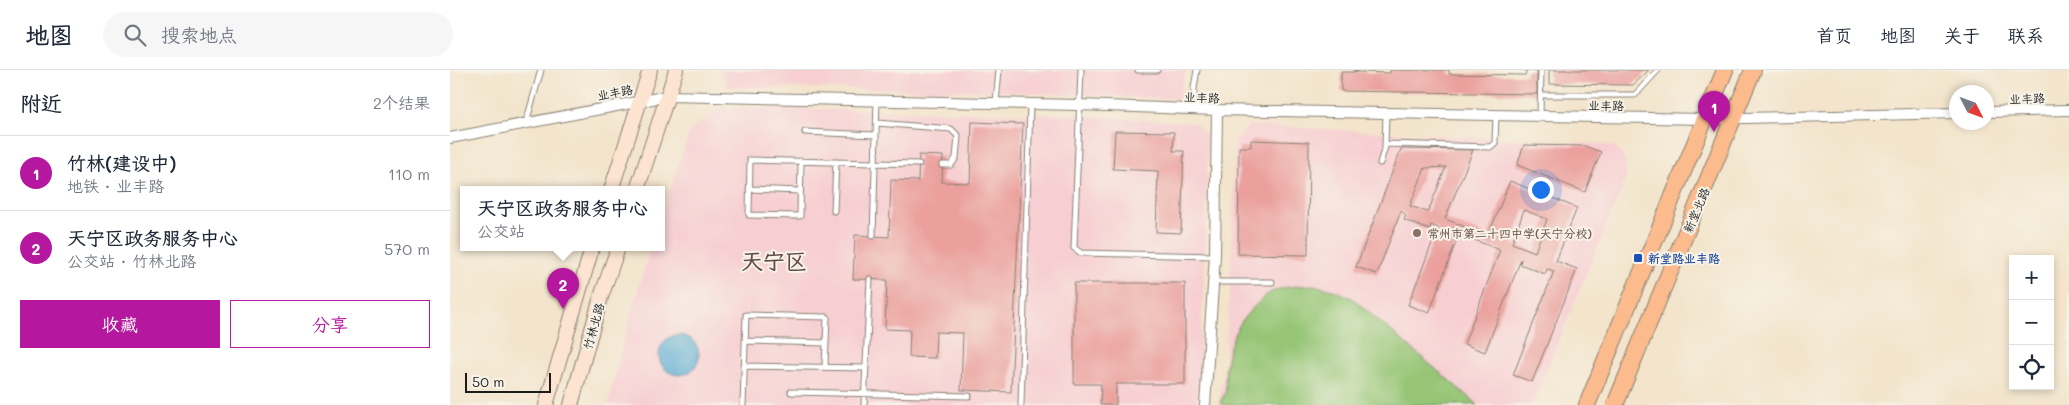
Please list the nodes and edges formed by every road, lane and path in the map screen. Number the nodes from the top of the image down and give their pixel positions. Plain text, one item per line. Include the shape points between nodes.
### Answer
1 (541, 70) edge
2 (650, 70) edge
3 (676, 70) edge
4 (999, 70) edge
5 (1081, 70) edge
6 (1138, 70) edge
7 (1156, 70) edge
8 (1198, 70) edge
9 (1541, 70) edge
10 (1658, 70) edge
11 (1725, 70) edge
12 (1753, 70) edge
13 (1540, 95) junction
14 (668, 96) junction
15 (640, 100) junction
16 (878, 100) junction
17 (996, 103) junction
18 (1030, 104) junction
19 (1079, 105) junction
20 (1194, 109) junction
21 (1217, 110) junction
22 (2069, 110) edge
23 (1994, 112) edge
24 (1386, 113) junction
25 (1949, 113) edge
26 (1496, 115) junction
27 (1540, 116) junction
28 (1704, 119) junction
29 (1733, 120) junction
30 (526, 123) junction
31 (877, 124) junction
32 (805, 132) dead end
33 (876, 135) junction
34 (450, 138) edge
35 (1386, 144) junction
36 (801, 161) junction
37 (836, 162) junction
38 (875, 163) junction
39 (919, 164) dead end
40 (1380, 164) dead end
41 (942, 165) dead end
42 (612, 186) edge
43 (638, 186) edge
44 (749, 189) junction
45 (800, 190) junction
46 (834, 211) dead end
47 (873, 236) dead end
48 (591, 251) edge
49 (617, 251) edge
50 (1215, 256) junction
51 (870, 279) dead end
52 (1213, 282) junction
53 (1272, 282) dead end
54 (745, 341) junction
55 (826, 343) junction
56 (744, 366) junction
57 (825, 367) junction
58 (866, 368) junction
59 (791, 392) dead end
60 (864, 394) junction
61 (969, 396) dead end
62 (546, 405) edge
63 (571, 405) edge
64 (743, 405) edge
65 (864, 405) edge
66 (1021, 405) edge
67 (1205, 405) edge
68 (1587, 405) edge
69 (1615, 405) edge

1 - 30 lane
2 - 15 main road
3 - 14 main road
4 - 17 lane
5 - 19 lane
6 - 7 lane
8 - 20 lane
9 - 13 lane
10 - 13 lane via 1635,95
11 - 28 main road
12 - 29 main road, 新堂北路
13 - 27 lane
14 - 15 street, 业丰路
14 - 16 street, 业丰路
14 - 43 main road
15 - 30 street, 业丰路
15 - 42 main road
16 - 17 street, 业丰路
16 - 31 lane
17 - 18 street, 业丰路
18 - 19 street, 业丰路
18 - 66 lane
19 - 20 street, 业丰路
19 - 50 lane via 1074,248 1080,253
20 - 21 street, 业丰路
21 - 24 street, 业丰路
21 - 50 street
22 - 23 street, 业丰路
24 - 26 street, 业丰路
24 - 35 lane
25 - 29 street, 业丰路
26 - 27 street, 业丰路
26 - 35 lane via 1495,143 1490,147
27 - 28 street, 业丰路
28 - 29 street, 业丰路
28 - 68 main road
29 - 69 main road, 新堂北路
30 - 34 street, 业丰路
31 - 33 lane
31 - 41 lane via 951,129 958,136 956,158 951,165
32 - 33 lane
33 - 38 lane
35 - 40 lane
36 - 37 lane
36 - 44 lane via 750,160
36 - 45 lane
37 - 38 lane
37 - 46 lane
38 - 39 lane
38 - 47 lane
44 - 45 lane
44 - 45 lane via 749,215 757,216 800,216
48 - 62 main road, 竹林北路
49 - 63 main road, 竹林北路
50 - 52 street
51 - 58 lane
52 - 53 lane
52 - 67 street
54 - 55 lane
54 - 55 lane via 746,314 827,317
54 - 56 lane
55 - 57 lane
56 - 57 lane
56 - 64 lane
57 - 58 lane
58 - 60 lane
59 - 60 lane
60 - 61 lane
60 - 65 lane

